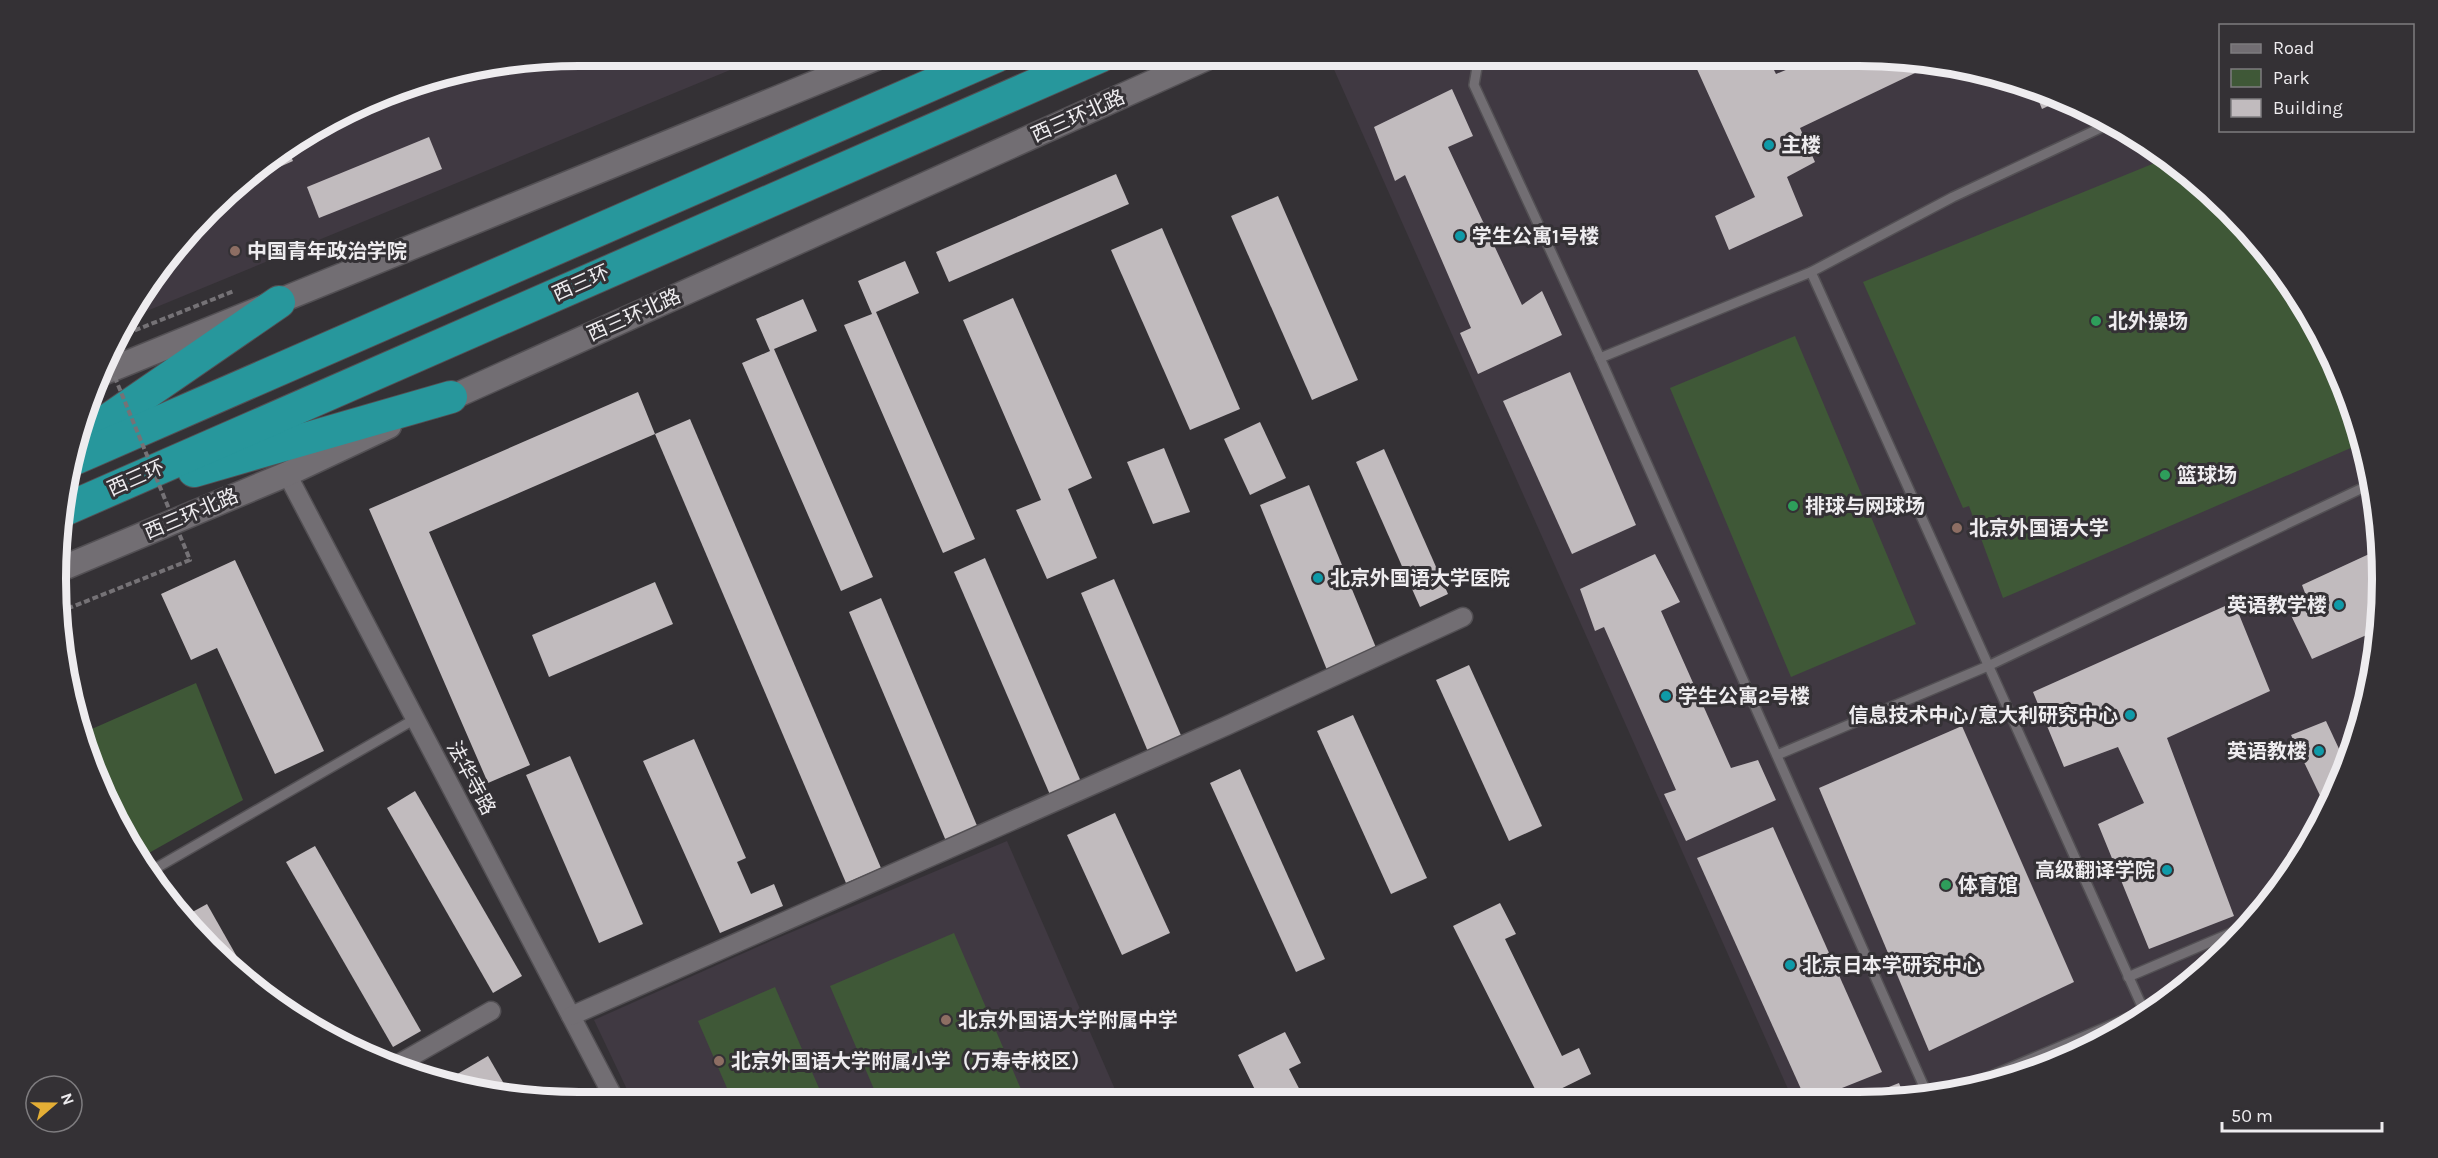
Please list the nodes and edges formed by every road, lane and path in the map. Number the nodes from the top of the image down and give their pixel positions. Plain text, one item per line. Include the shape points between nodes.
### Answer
1 (857, 66) edge
2 (973, 66) edge
3 (1078, 66) edge
4 (1189, 66) edge
5 (1477, 66) edge
6 (2102, 127) edge
7 (1811, 272) junction
8 (234, 291) dead end
9 (279, 302) junction
10 (129, 332) edge
11 (1600, 358) junction
12 (111, 369) edge
13 (111, 370) edge
14 (451, 397) junction
15 (87, 434) edge
16 (81, 456) edge
17 (287, 474) junction
18 (2364, 487) edge
19 (71, 507) edge
20 (71, 507) edge
21 (66, 567) edge
22 (67, 609) edge
23 (1463, 617) dead end
24 (1988, 666) junction
25 (416, 719) junction
26 (1777, 756) junction
27 (155, 869) edge
28 (2230, 933) edge
29 (2128, 977) junction
30 (2142, 1007) edge
31 (491, 1011) dead end
32 (571, 1016) junction
33 (2110, 1026) edge
34 (404, 1061) edge
35 (1997, 1073) edge
36 (1925, 1088) edge
37 (611, 1092) edge

1 - 9 street
2 - 16 highway
3 - 19 highway, 西三环
4 - 14 street, 西三环北路
5 - 11 lane via 1474,85
6 - 7 lane via 1953,197
7 - 11 lane
7 - 24 lane
8 - 10 path
9 - 13 street
9 - 15 highway
11 - 26 lane
12 - 22 path, bridge via 190,560
14 - 17 street, 西三环北路
14 - 20 highway
17 - 21 street, 西三环北路
17 - 25 street, 法华寺路
18 - 24 lane
23 - 32 street
24 - 26 lane
24 - 29 lane
25 - 27 lane
25 - 32 street, 法华寺路
26 - 36 lane
28 - 29 lane
29 - 30 lane
31 - 34 street
32 - 37 street, 法华寺路
33 - 35 lane

